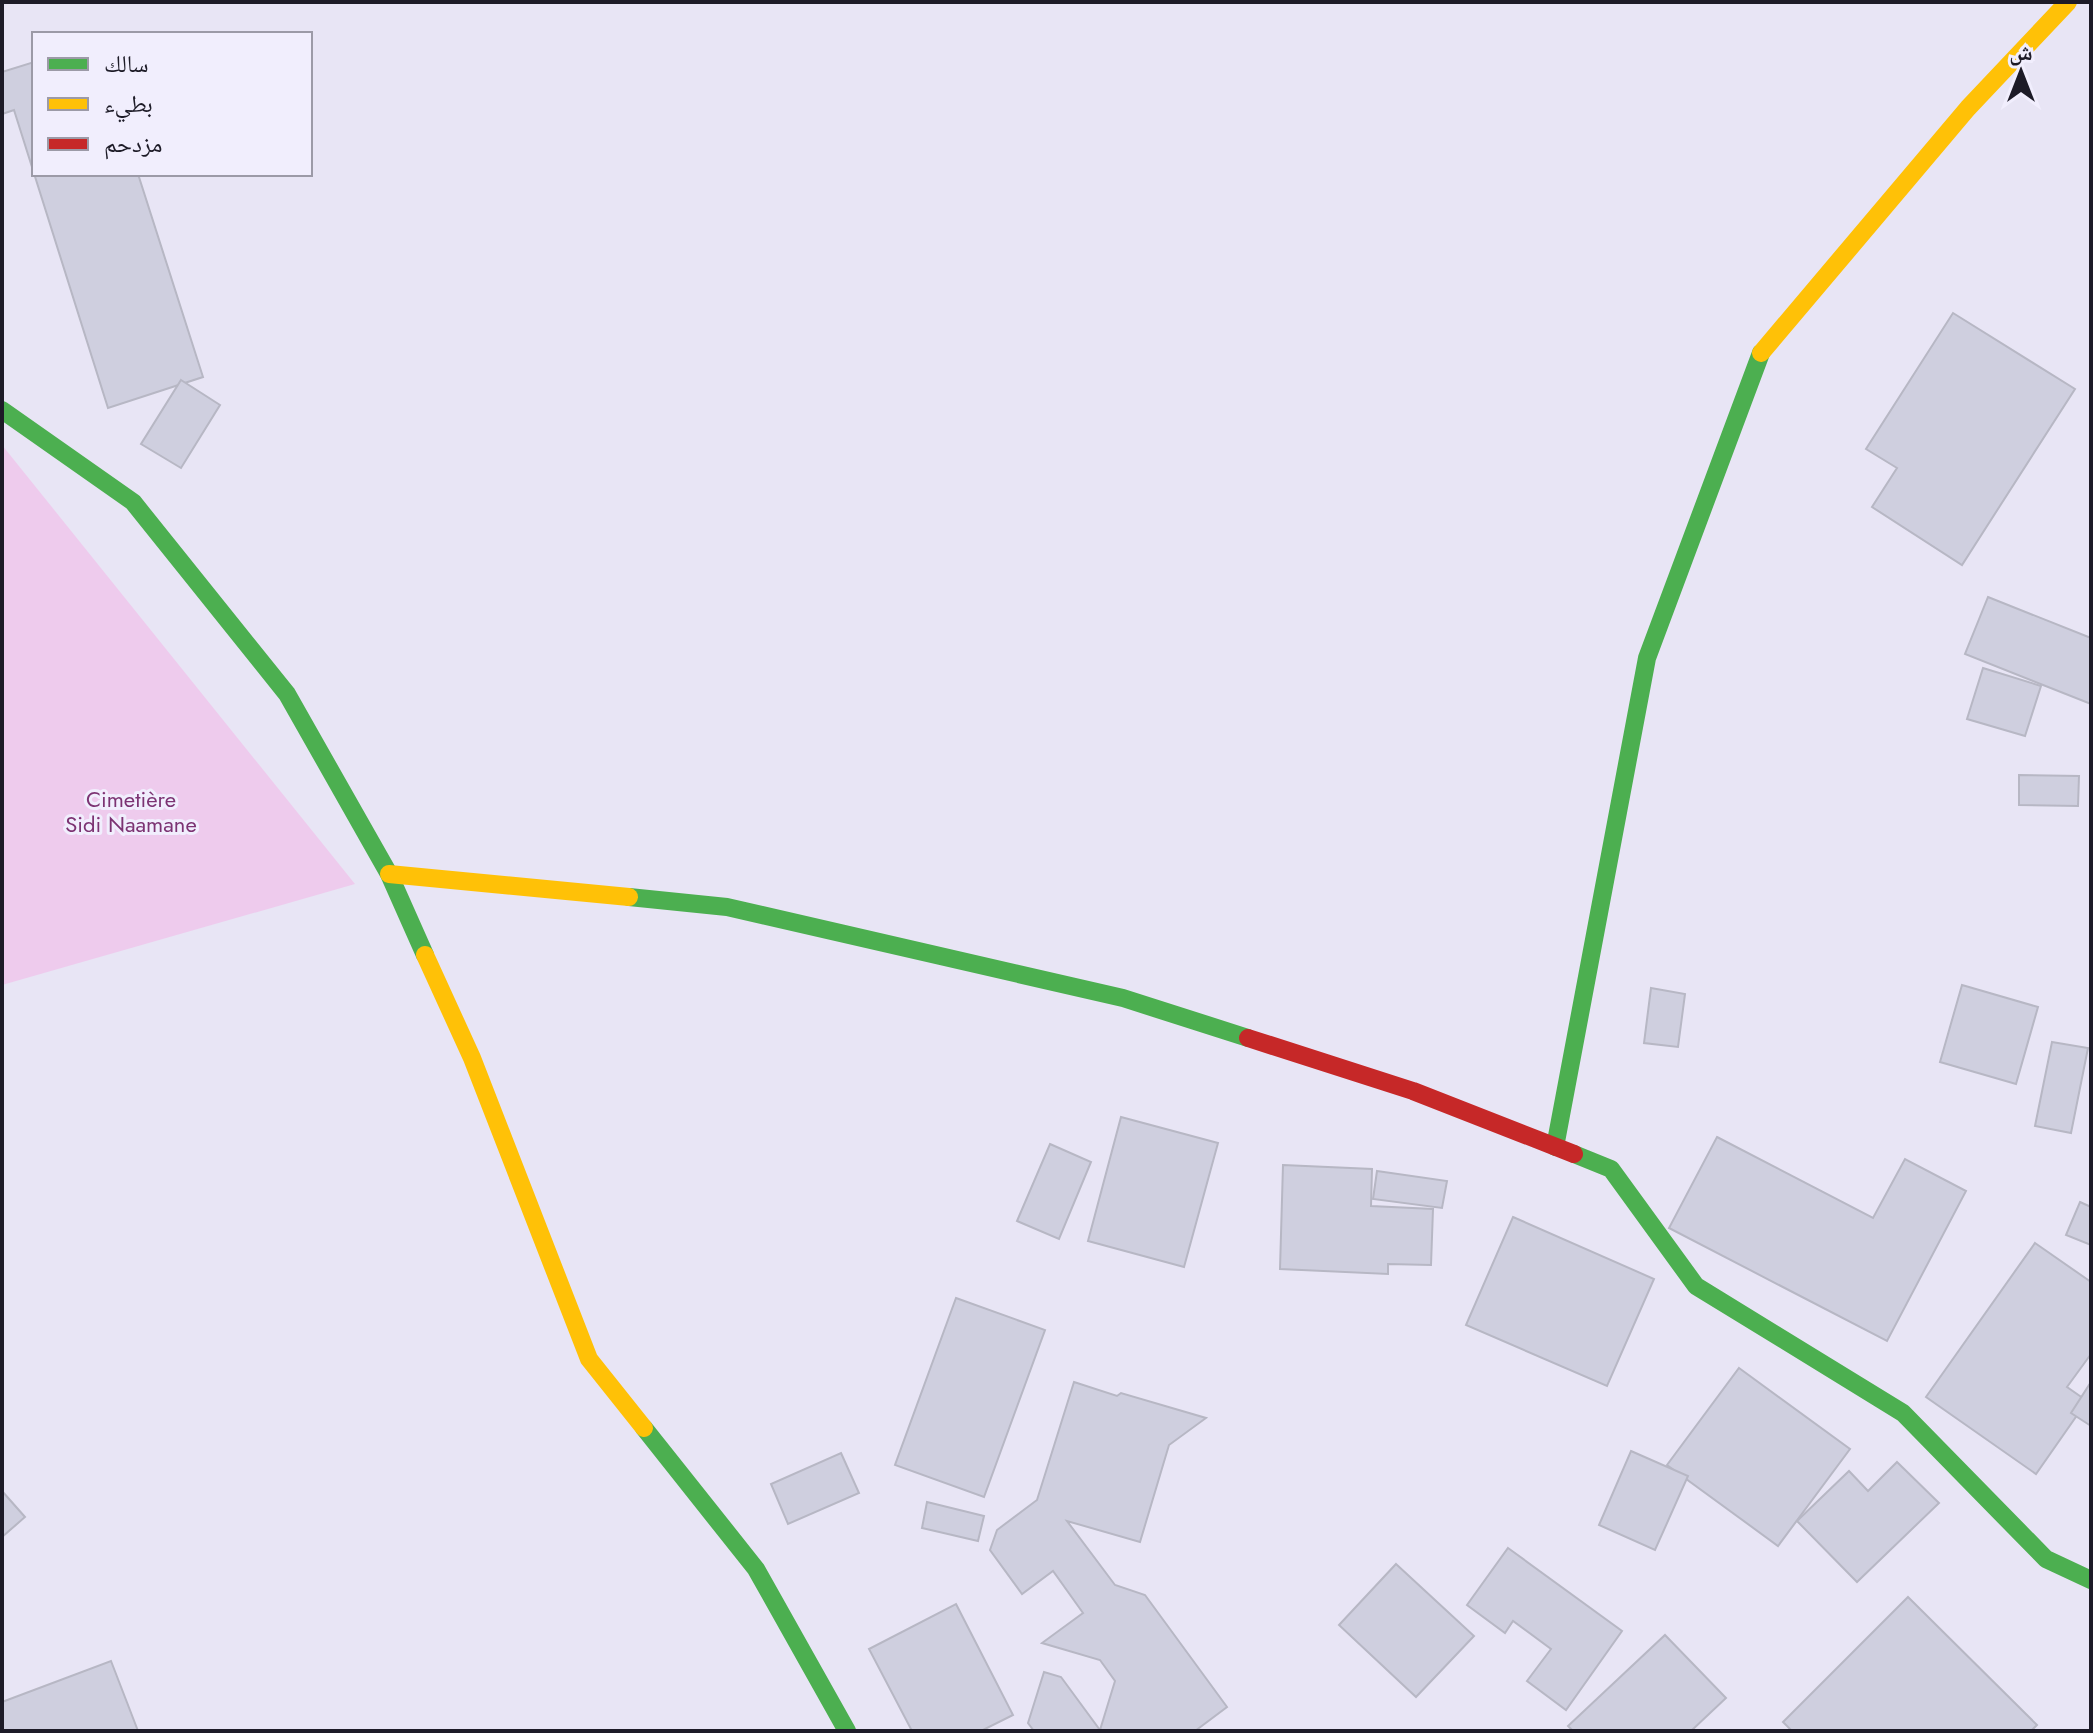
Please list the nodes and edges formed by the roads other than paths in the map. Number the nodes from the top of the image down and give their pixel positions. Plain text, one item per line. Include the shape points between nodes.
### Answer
1 (2068, 2) edge
2 (2, 410) edge
3 (389, 874) junction
4 (1555, 1147) junction
5 (2091, 1580) edge
6 (847, 1731) edge

1 - 4 street via 1968,108 1757,357 1647,658
2 - 3 street via 133,502 287,694
3 - 4 street via 727,907 1123,998 1413,1091
3 - 6 street via 472,1058 589,1359 756,1569
4 - 5 street via 1611,1169 1696,1286 1903,1413 2046,1559

